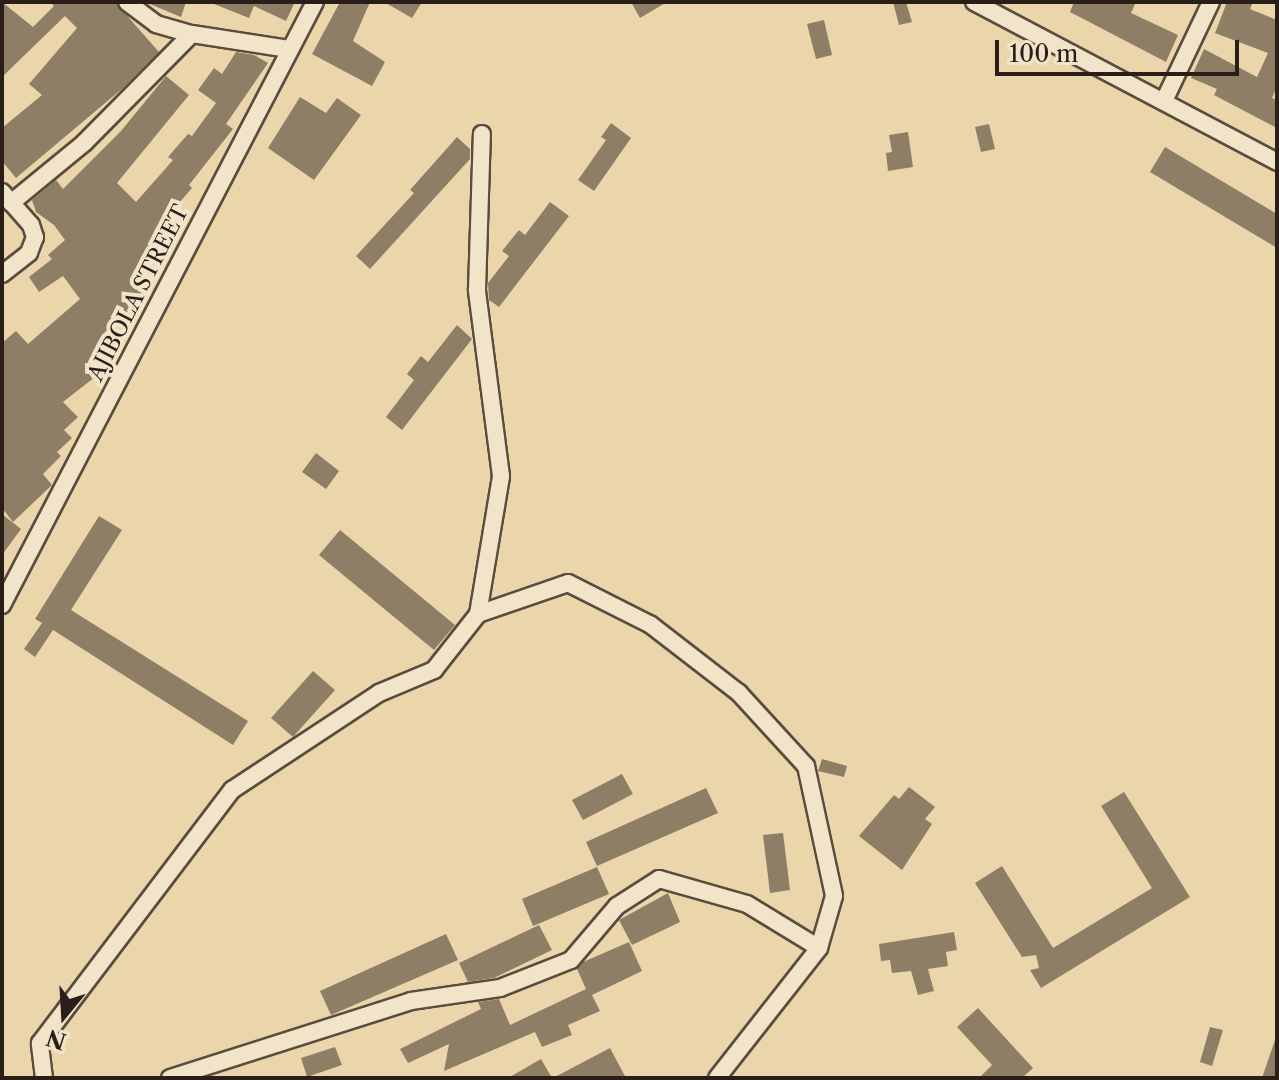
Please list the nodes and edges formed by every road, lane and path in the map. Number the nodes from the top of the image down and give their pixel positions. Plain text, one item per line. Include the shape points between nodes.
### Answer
1 (127, 2) edge
2 (315, 2) edge
3 (974, 2) edge
4 (1211, 2) edge
5 (192, 34) junction
6 (289, 49) junction
7 (1164, 101) junction
8 (482, 134) dead end
9 (1277, 162) edge
10 (7, 197) edge
11 (2, 274) edge
12 (2, 605) edge
13 (478, 614) junction
14 (819, 948) junction
15 (44, 1078) edge
16 (170, 1078) edge
17 (717, 1078) edge

1 - 5 street via 156,24
2 - 6 street, AJIBOLA STREET
3 - 7 street
4 - 7 street
5 - 6 street
5 - 10 street via 84,143
6 - 12 street, AJIBOLA STREET
7 - 9 street
8 - 13 street via 477,290 501,476
10 - 11 street via 35,237 29,253
13 - 14 street via 568,583 651,625 739,693 806,766 834,896
13 - 15 street via 434,670 379,693 232,790 40,1043
14 - 16 street via 747,904 659,879 617,906 571,960 500,988 411,1001
14 - 17 street

